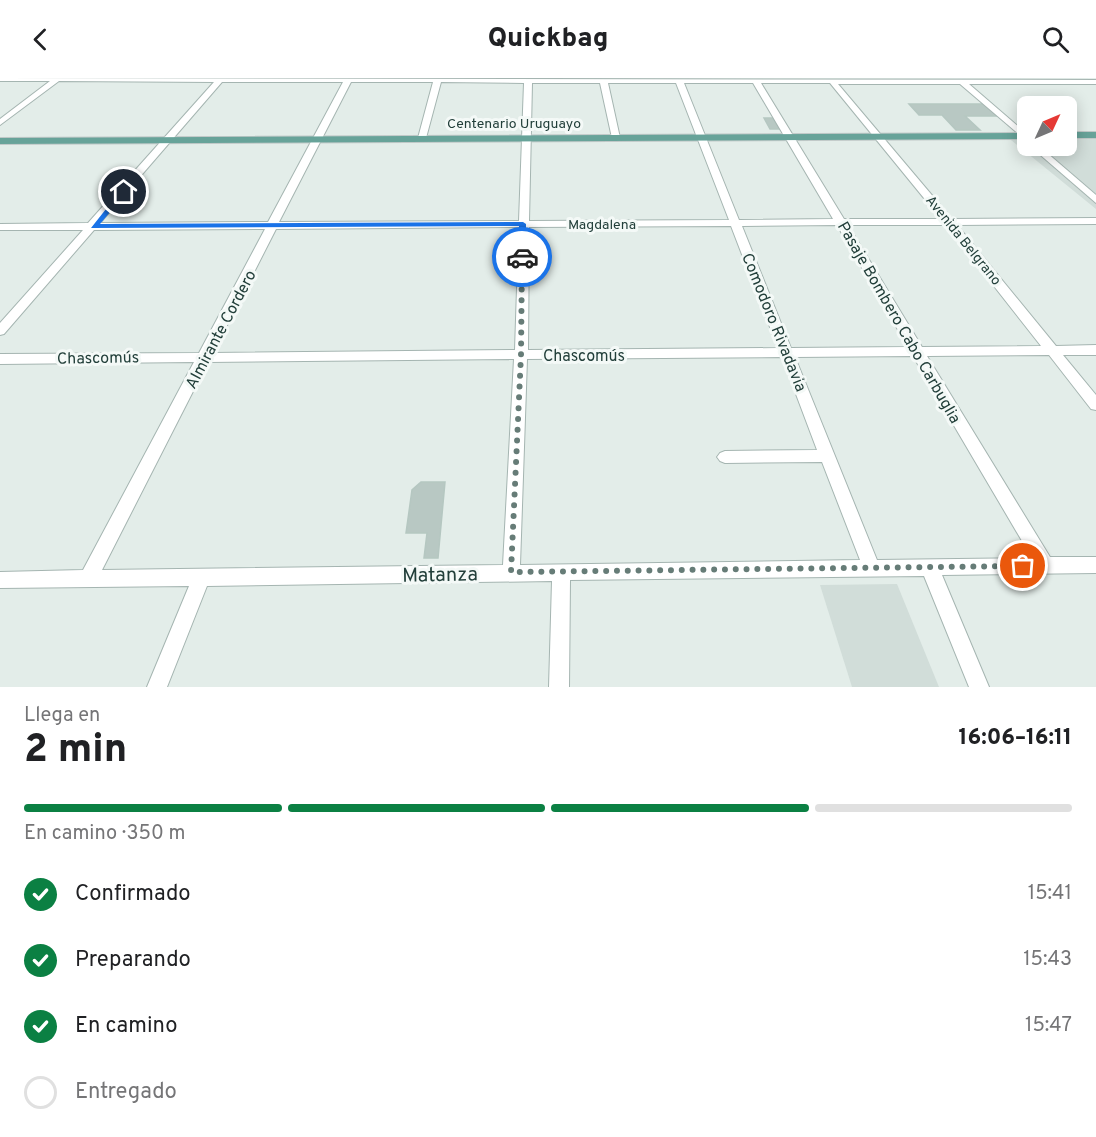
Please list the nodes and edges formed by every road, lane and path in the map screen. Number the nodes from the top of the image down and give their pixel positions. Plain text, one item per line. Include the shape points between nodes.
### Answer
1 (0, 79) edge
2 (58, 79) edge
3 (220, 79) edge
4 (348, 79) edge
5 (438, 79) edge
6 (528, 79) edge
7 (603, 79) edge
8 (679, 79) edge
9 (830, 79) edge
10 (755, 80) edge
11 (959, 80) edge
12 (1096, 82) edge
13 (0, 123) edge
14 (1017, 129) edge
15 (1077, 135) edge
16 (1096, 135) edge
17 (790, 136) junction
18 (876, 136) junction
19 (701, 137) junction
20 (1017, 137) edge
21 (423, 138) junction
22 (526, 138) junction
23 (616, 138) junction
24 (319, 139) junction
25 (169, 140) junction
26 (0, 141) edge
27 (1045, 156) edge
28 (1096, 200) edge
29 (1096, 221) edge
30 (949, 222) junction
31 (735, 223) junction
32 (842, 223) junction
33 (523, 224) junction
34 (274, 226) junction
35 (0, 227) edge
36 (94, 227) junction
37 (0, 331) edge
38 (1052, 350) junction
39 (1096, 350) edge
40 (916, 352) junction
41 (788, 353) junction
42 (206, 355) junction
43 (521, 355) junction
44 (0, 358) edge
45 (1096, 405) edge
46 (829, 456) junction
47 (725, 457) dead end
48 (1096, 565) edge
49 (1046, 566) junction
50 (871, 567) junction
51 (930, 568) junction
52 (511, 572) junction
53 (561, 573) junction
54 (88, 579) junction
55 (201, 579) junction
56 (0, 580) edge
57 (157, 687) edge
58 (559, 687) edge
59 (979, 687) edge

1 - 2 street
2 - 3 street
2 - 13 street
3 - 4 street
3 - 25 street
4 - 5 street
4 - 24 street, Almirante Cordero
5 - 6 street
5 - 21 street
6 - 7 street
6 - 22 street
7 - 8 street
7 - 23 street
8 - 10 street
8 - 19 street, Comodoro Rivadavia
9 - 10 street
9 - 11 street
9 - 18 street, Avenida Belgrano
10 - 17 street, Pasaje Bombero Cabo Carbuglia
11 - 12 street
11 - 14 street
15 - 16 main road
17 - 18 main road, Centenario Uruguayo
17 - 19 main road, Centenario Uruguayo
17 - 32 street, Pasaje Bombero Cabo Carbuglia
18 - 20 main road, Centenario Uruguayo
18 - 30 street, Avenida Belgrano
19 - 23 main road, Centenario Uruguayo
19 - 31 street, Comodoro Rivadavia
21 - 22 main road, Centenario Uruguayo
21 - 24 main road, Centenario Uruguayo
22 - 23 main road, Centenario Uruguayo
22 - 33 street
24 - 25 main road, Centenario Uruguayo
24 - 34 street, Almirante Cordero
25 - 26 main road, Centenario Uruguayo
25 - 36 street
27 - 28 street
29 - 30 street, Magdalena
30 - 32 street, Magdalena
30 - 38 street, Avenida Belgrano
31 - 32 street, Magdalena
31 - 33 street, Magdalena
31 - 41 street, Comodoro Rivadavia
32 - 40 street, Pasaje Bombero Cabo Carbuglia
33 - 34 street, Magdalena
33 - 43 street
34 - 36 street, Magdalena
34 - 42 street, Almirante Cordero
35 - 36 street, Magdalena
36 - 37 street
38 - 39 street, Chascomús
38 - 40 street, Chascomús
38 - 45 street, Avenida Belgrano
40 - 41 street, Chascomús
40 - 49 street, Pasaje Bombero Cabo Carbuglia
41 - 43 street, Chascomús
41 - 46 street, Comodoro Rivadavia
42 - 43 street, Chascomús
42 - 44 street, Chascomús
42 - 54 street, Almirante Cordero
43 - 52 street
46 - 47 street
46 - 50 street, Comodoro Rivadavia
48 - 49 street, Matanza
49 - 51 street, Matanza
50 - 51 street, Matanza
50 - 53 street, Matanza
51 - 59 street
52 - 53 street, Matanza
52 - 55 street, Matanza
53 - 58 street
54 - 55 street, Matanza
54 - 56 street, Matanza
55 - 57 street

